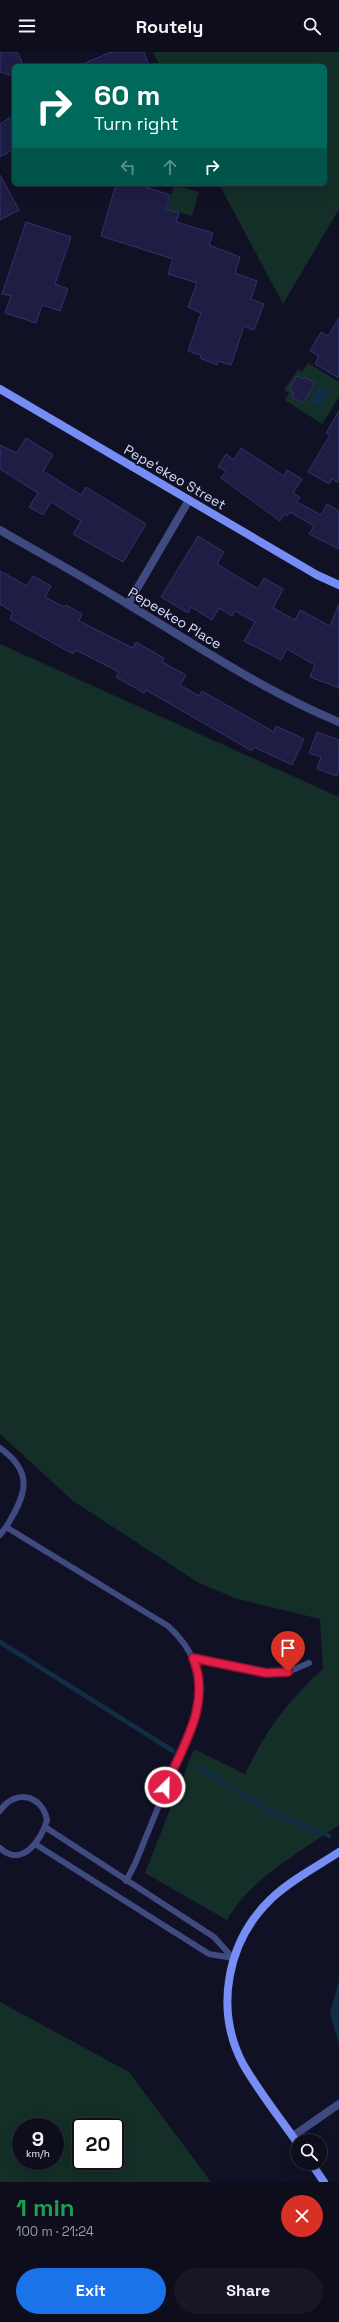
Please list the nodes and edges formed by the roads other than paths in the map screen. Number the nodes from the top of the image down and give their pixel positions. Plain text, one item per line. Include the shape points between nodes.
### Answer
1 (0, 389) edge
2 (189, 500) junction
3 (0, 530) edge
4 (339, 586) edge
5 (128, 604) junction
6 (339, 722) edge
7 (0, 1448) edge
8 (6, 1527) junction
9 (0, 1535) edge
10 (193, 1658) junction
11 (310, 1664) dead end
12 (0, 1812) edge
13 (45, 1827) junction
14 (35, 1844) junction
15 (0, 1848) edge
16 (339, 1852) edge
17 (126, 1882) junction
18 (233, 1958) junction
19 (339, 2104) edge
20 (292, 2134) edge
21 (296, 2134) edge
22 (316, 2170) edge
23 (324, 2182) edge

1 - 2 street, Pepeʻekeo Street
2 - 4 street, Pepeʻekeo Street
2 - 5 street
3 - 5 street, Pepeekeo Place
5 - 6 street, Pepeekeo Place via 244,675 308,709
7 - 8 lane via 16,1461 23,1473 23,1495
8 - 9 lane
8 - 10 lane via 168,1626 185,1643
10 - 11 lane via 277,1673
10 - 17 lane via 200,1679 199,1706
12 - 13 lane via 15,1798 30,1797 46,1812
13 - 14 lane
13 - 17 lane
14 - 15 lane via 25,1853 17,1855
14 - 18 lane via 209,1954
16 - 18 street via 273,1897 250,1923
17 - 18 lane via 214,1937
18 - 20 street via 228,1988 228,2013 232,2035 243,2063
19 - 21 street
22 - 23 street

